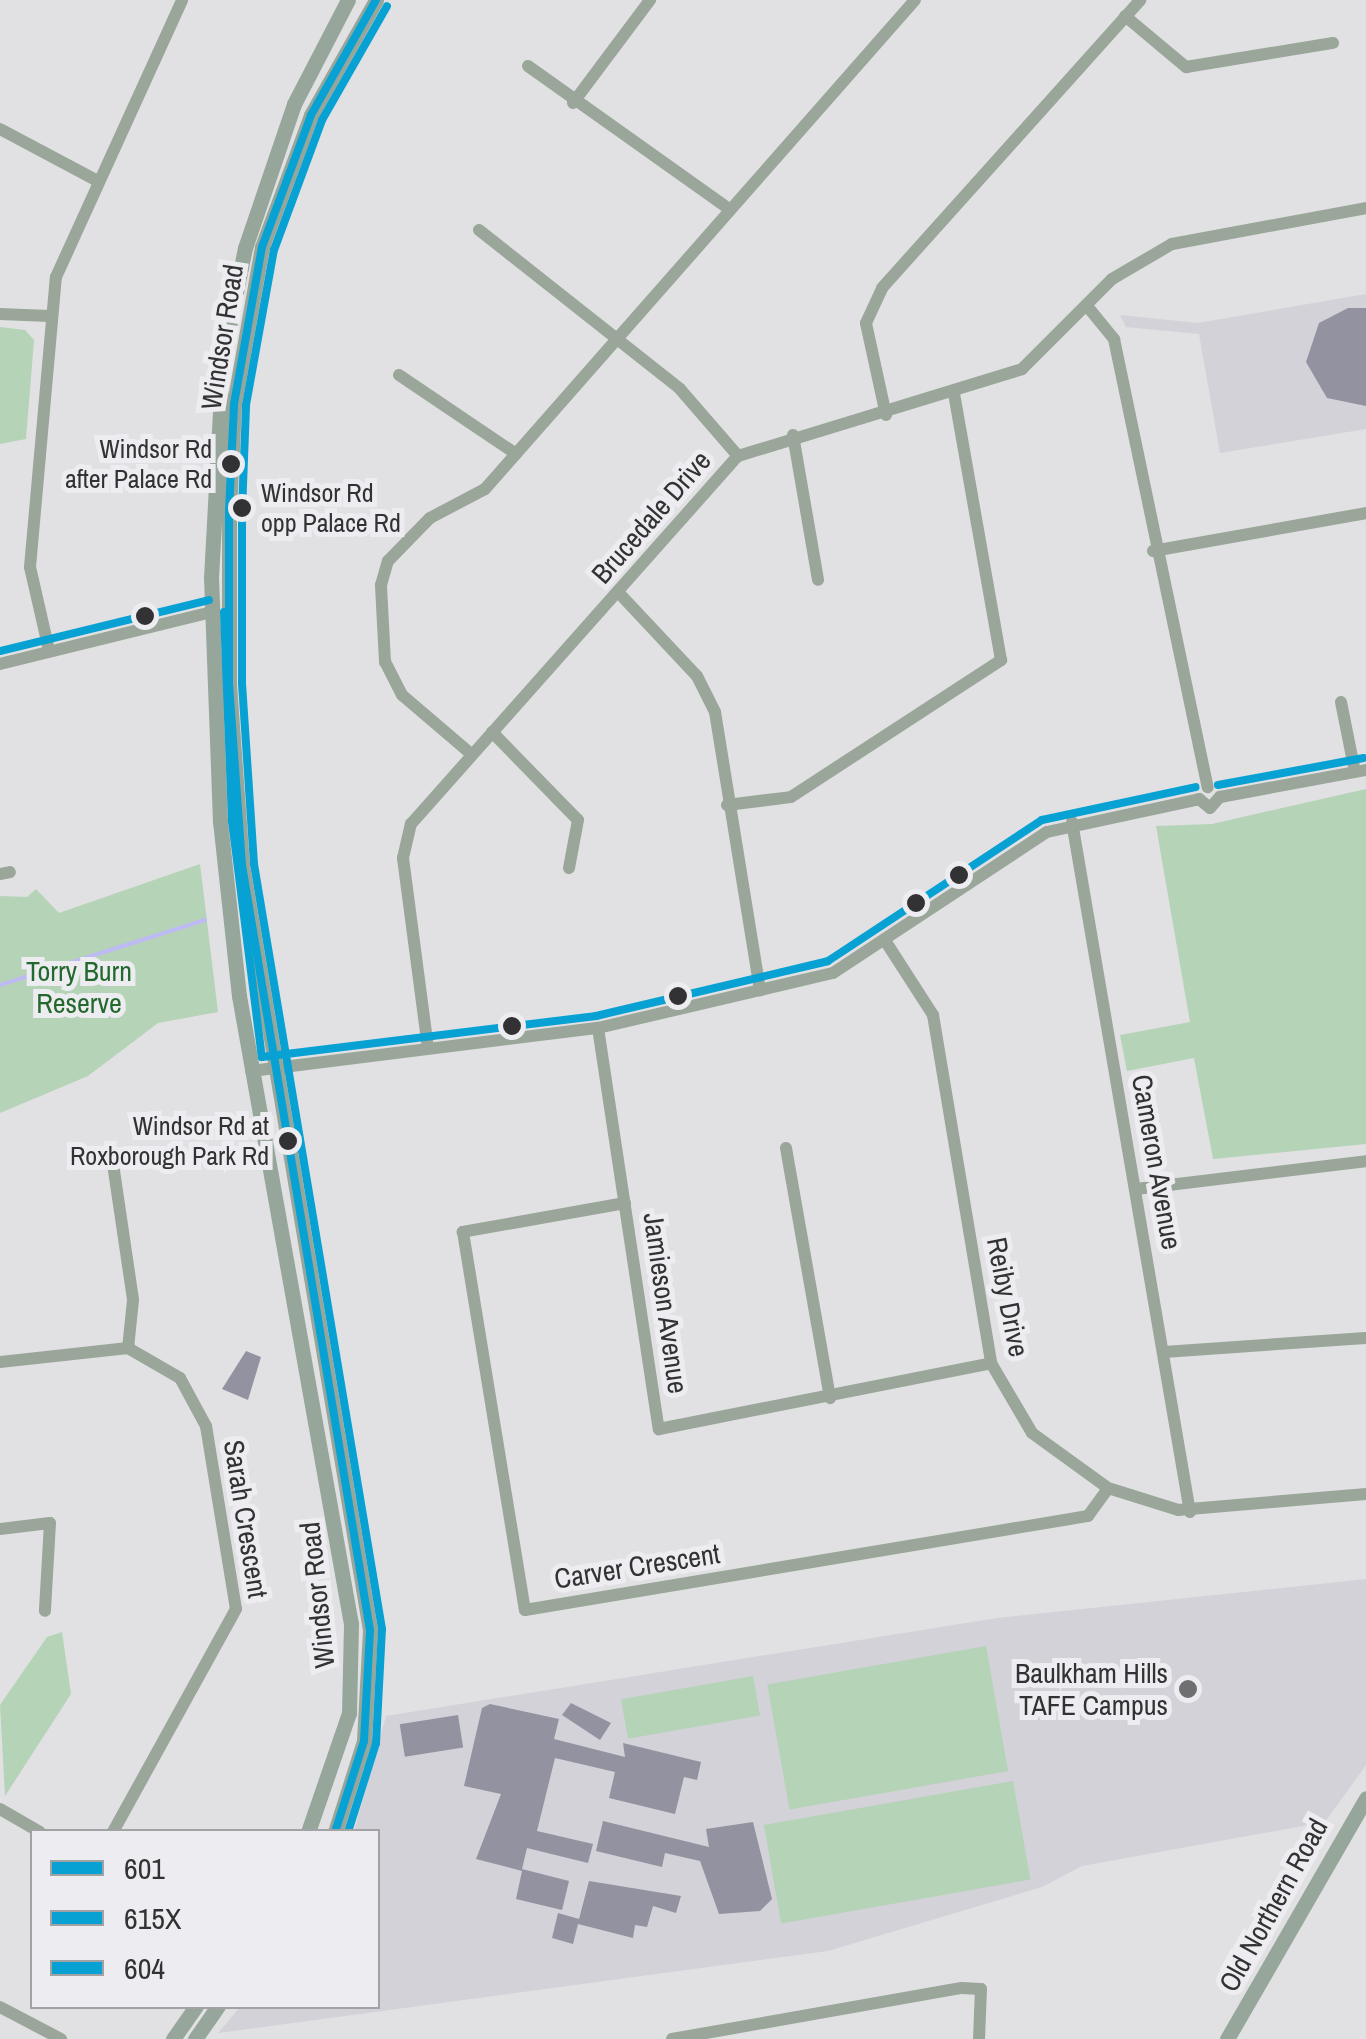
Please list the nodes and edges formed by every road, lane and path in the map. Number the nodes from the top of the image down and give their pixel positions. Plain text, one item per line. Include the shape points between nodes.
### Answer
1 (182, 0) edge
2 (348, 0) edge
3 (376, 0) edge
4 (650, 0) edge
5 (915, 0) edge
6 (1140, 0) edge
7 (1126, 16) junction
8 (1333, 43) dead end
9 (528, 66) dead end
10 (572, 103) junction
11 (0, 129) edge
12 (98, 180) junction
13 (1366, 208) edge
14 (728, 209) junction
15 (479, 230) dead end
16 (1088, 306) junction
17 (0, 314) edge
18 (49, 316) junction
19 (618, 336) junction
20 (399, 375) dead end
21 (954, 394) junction
22 (886, 415) junction
23 (793, 436) junction
24 (516, 454) junction
25 (738, 456) junction
26 (1366, 513) edge
27 (1152, 551) junction
28 (818, 580) dead end
29 (618, 592) junction
30 (212, 612) junction
31 (49, 650) junction
32 (0, 664) edge
33 (1340, 702) dead end
34 (492, 732) junction
35 (470, 753) junction
36 (1361, 771) edge
37 (1208, 786) junction
38 (1220, 796) junction
39 (1198, 799) junction
40 (727, 804) junction
41 (1072, 822) junction
42 (569, 868) dead end
43 (886, 942) junction
44 (760, 990) junction
45 (598, 1028) junction
46 (428, 1048) junction
47 (272, 1070) junction
48 (251, 1072) junction
49 (786, 1148) dead end
50 (1366, 1161) edge
51 (113, 1164) dead end
52 (1136, 1189) junction
53 (626, 1203) junction
54 (1366, 1338) edge
55 (128, 1348) junction
56 (1164, 1352) junction
57 (0, 1362) edge
58 (991, 1363) junction
59 (830, 1398) junction
60 (1108, 1488) junction
61 (1366, 1494) edge
62 (1190, 1512) junction
63 (0, 1529) edge
64 (45, 1611) dead end
65 (1366, 1798) edge
66 (0, 1809) edge
67 (35, 1829) edge
68 (115, 1829) edge
69 (309, 1829) edge
70 (337, 1829) edge
71 (0, 2007) edge
72 (194, 2009) edge
73 (216, 2009) edge
74 (61, 2039) edge
75 (173, 2039) edge
76 (196, 2039) edge
77 (672, 2039) edge
78 (979, 2039) edge
79 (1227, 2039) edge

1 - 12 street
2 - 30 main road, Windsor Road via 294,104 245,248 223,356
3 - 47 main road, Windsor Road via 282,181 252,290 234,404 229,683 242,865
4 - 10 street
5 - 14 street
6 - 7 street
7 - 8 street via 1186,67
7 - 22 street via 876,298 866,324
9 - 10 street
10 - 14 street
11 - 12 street
12 - 18 street via 60,264
13 - 16 street, Brucedale Drive via 1172,244 1134,261
14 - 19 street
15 - 19 street
16 - 21 street, Brucedale Drive via 1032,362
16 - 27 street via 1114,339
17 - 18 street
18 - 31 street via 30,567
19 - 24 street
19 - 25 street via 680,390
20 - 24 street
21 - 22 street, Brucedale Drive
21 - 40 street via 1001,660 790,796
22 - 23 street, Brucedale Drive
23 - 25 street, Brucedale Drive
23 - 28 street
24 - 35 street via 485,489 408,535 381,585 385,662 402,695
25 - 29 street, Brucedale Drive
26 - 27 street
27 - 37 street via 1185,650
29 - 34 street, Brucedale Drive
29 - 40 street via 697,676 715,712
30 - 31 street
30 - 48 main road, Windsor Road via 220,822
31 - 32 street
33 - 36 street
34 - 35 street, Brucedale Drive
34 - 42 street via 578,820
35 - 46 street, Brucedale Drive via 411,824 404,844
36 - 38 street
37 - 38 street
37 - 39 street
38 - 39 street via 1210,808
39 - 41 street
40 - 44 street
41 - 43 street via 1034,838
41 - 52 street, Cameron Avenue
43 - 44 street via 834,973
43 - 58 street, Reiby Drive via 935,1022
44 - 45 street
45 - 46 street
45 - 53 street, Jamieson Avenue
46 - 47 street
47 - 48 street
47 - 70 main road, Windsor Road via 370,1630 364,1741
48 - 69 main road, Windsor Road via 352,1624 349,1713
49 - 59 street
50 - 52 street
51 - 55 street via 133,1300
52 - 56 street, Cameron Avenue
53 - 59 street, Jamieson Avenue via 659,1430
53 - 60 street, Carver Crescent via 463,1232 525,1610 1088,1516
54 - 56 street
55 - 57 street
55 - 68 street, Sarah Crescent via 166,1366 202,1409 236,1608
56 - 62 street, Cameron Avenue
58 - 59 street, Jamieson Avenue
58 - 60 street, Reiby Drive via 1032,1434
60 - 62 street, Reiby Drive
61 - 62 street, Reiby Drive
63 - 64 street via 50,1523
65 - 79 main road, Old Northern Road
66 - 67 street
71 - 74 street
72 - 75 main road
73 - 76 main road
77 - 78 street via 962,1988 981,1989

